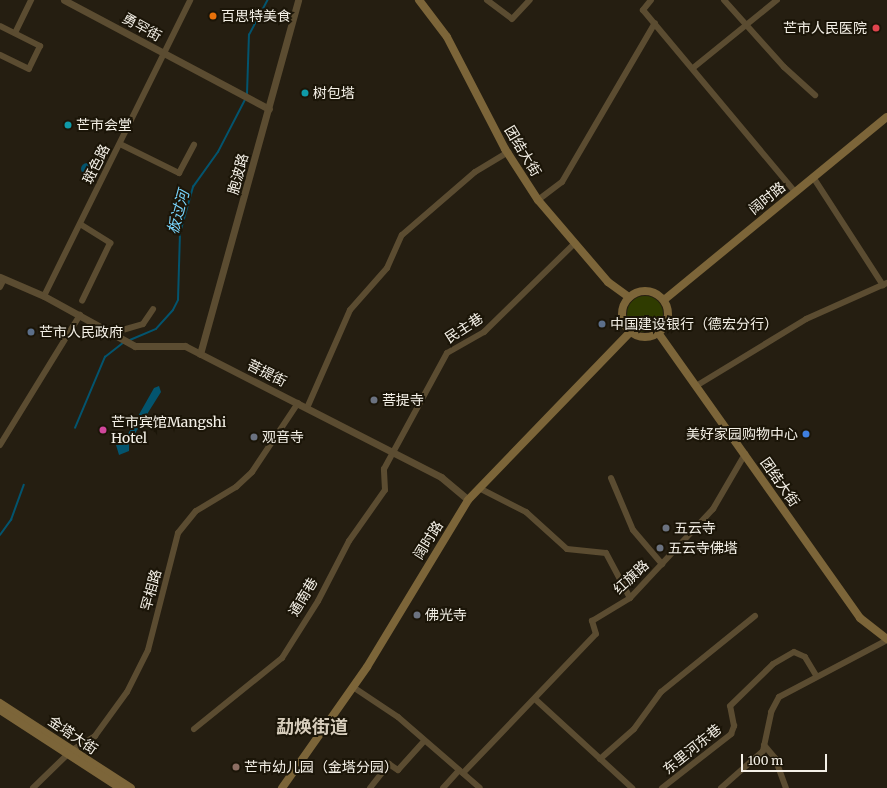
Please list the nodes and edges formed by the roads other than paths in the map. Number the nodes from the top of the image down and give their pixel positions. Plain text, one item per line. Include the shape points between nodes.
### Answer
1 (31, 0) edge
2 (64, 0) edge
3 (190, 0) edge
4 (298, 0) edge
5 (419, 0) edge
6 (487, 0) edge
7 (530, 0) edge
8 (651, 0) edge
9 (724, 0) edge
10 (777, 0) edge
11 (655, 23) junction
12 (0, 26) edge
13 (746, 26) junction
14 (15, 33) junction
15 (0, 55) edge
16 (165, 55) junction
17 (693, 68) junction
18 (815, 95) dead end
19 (269, 109) junction
20 (887, 117) edge
21 (120, 144) junction
22 (194, 145) dead end
23 (508, 152) junction
24 (813, 177) junction
25 (794, 192) junction
26 (538, 200) junction
27 (80, 224) junction
28 (574, 244) junction
29 (2, 278) edge
30 (885, 284) edge
31 (0, 287) edge
32 (44, 296) junction
33 (629, 297) junction
34 (664, 300) junction
35 (82, 301) dead end
36 (153, 309) dead end
37 (80, 315) junction
38 (630, 332) junction
39 (659, 334) junction
40 (114, 335) junction
41 (200, 354) junction
42 (696, 386) junction
43 (298, 403) junction
44 (307, 408) junction
45 (0, 445) edge
46 (394, 452) junction
47 (745, 454) junction
48 (610, 478) dead end
49 (479, 488) junction
50 (468, 500) junction
51 (662, 564) junction
52 (630, 598) junction
53 (755, 616) dead end
54 (887, 640) edge
55 (816, 675) junction
56 (352, 687) junction
57 (535, 699) junction
58 (0, 703) edge
59 (0, 710) edge
60 (194, 729) dead end
61 (424, 741) junction
62 (764, 745) junction
63 (70, 752) junction
64 (600, 759) junction
65 (461, 771) junction
66 (33, 788) edge
67 (120, 788) edge
68 (131, 788) edge
69 (282, 788) edge
70 (370, 788) edge
71 (442, 788) edge
72 (480, 788) edge
73 (632, 788) edge
74 (662, 788) edge
75 (721, 788) edge
76 (786, 788) edge

1 - 14 street
2 - 16 street, 勇罕街
3 - 16 street, 斑色路
4 - 19 street, 胞波路
5 - 23 main road, 团结大街 via 447,37
6 - 7 street via 512,19
8 - 11 street via 643,10
9 - 13 street
10 - 13 street
11 - 17 street
11 - 26 street via 562,182
12 - 14 street
13 - 17 street
13 - 18 street
14 - 15 street via 40,46 29,69
16 - 19 street, 勇罕街
16 - 21 street, 斑色路
17 - 25 street
19 - 41 street, 胞波路
20 - 24 main road, 阔时路
21 - 22 street via 179,172
21 - 27 street, 斑色路
23 - 26 main road, 团结大街
23 - 44 street via 475,172 402,235 387,268 350,310
24 - 25 main road, 阔时路
24 - 30 street
25 - 34 main road, 阔时路
26 - 28 main road, 团结大街
27 - 32 street, 斑色路
27 - 35 street via 110,243
28 - 33 main road, 团结大街 via 608,282
28 - 46 street, 民主巷 via 484,332 447,353 413,410
29 - 31 street
29 - 32 street
30 - 42 street via 806,319
32 - 37 street, 菩提街
33 - 34 main road via 651,291
33 - 38 main road via 622,319
34 - 39 main road via 669,314
36 - 40 street via 142,324
37 - 40 street, 菩提街
37 - 45 street
38 - 39 main road via 644,338
38 - 49 main road, 阔时路 via 583,384
39 - 42 main road, 团结大街
40 - 41 street, 菩提街 via 135,346 174,345
41 - 43 street, 菩提街
42 - 47 main road, 团结大街
43 - 44 street, 菩提街
43 - 63 street, 罕相路 via 252,472 236,487 196,511 178,533 148,650 127,692 95,736
44 - 46 street, 菩提街
46 - 50 street, 菩提街 via 441,477
46 - 60 street, 通南巷 via 384,469 385,490 349,541 318,601 282,658
47 - 51 street, 红旗路 via 713,509
47 - 54 main road, 团结大街 via 860,618
48 - 51 street via 633,530
49 - 50 main road, 阔时路
49 - 52 street via 526,512 567,549 602,551 611,556
50 - 56 main road, 阔时路
51 - 52 street, 红旗路
52 - 57 street, 红旗路 via 592,621 596,634
53 - 64 street via 661,692 634,730
54 - 55 street
55 - 62 street via 779,696 771,712
55 - 74 street, 东里河东巷 via 805,657 794,652 773,664 730,706 734,726 731,734
56 - 61 street via 398,717
56 - 69 main road, 阔时路
57 - 64 street
57 - 65 street, 红旗路
58 - 63 main road, 金塔大街
59 - 63 main road, 金塔大街
61 - 65 street
61 - 70 street via 398,770 389,764
62 - 75 street via 763,751
62 - 76 street via 775,758
63 - 66 street, 罕相路
63 - 67 main road, 金塔大街
63 - 68 main road, 金塔大街
64 - 73 street
65 - 71 street, 红旗路
65 - 72 street

